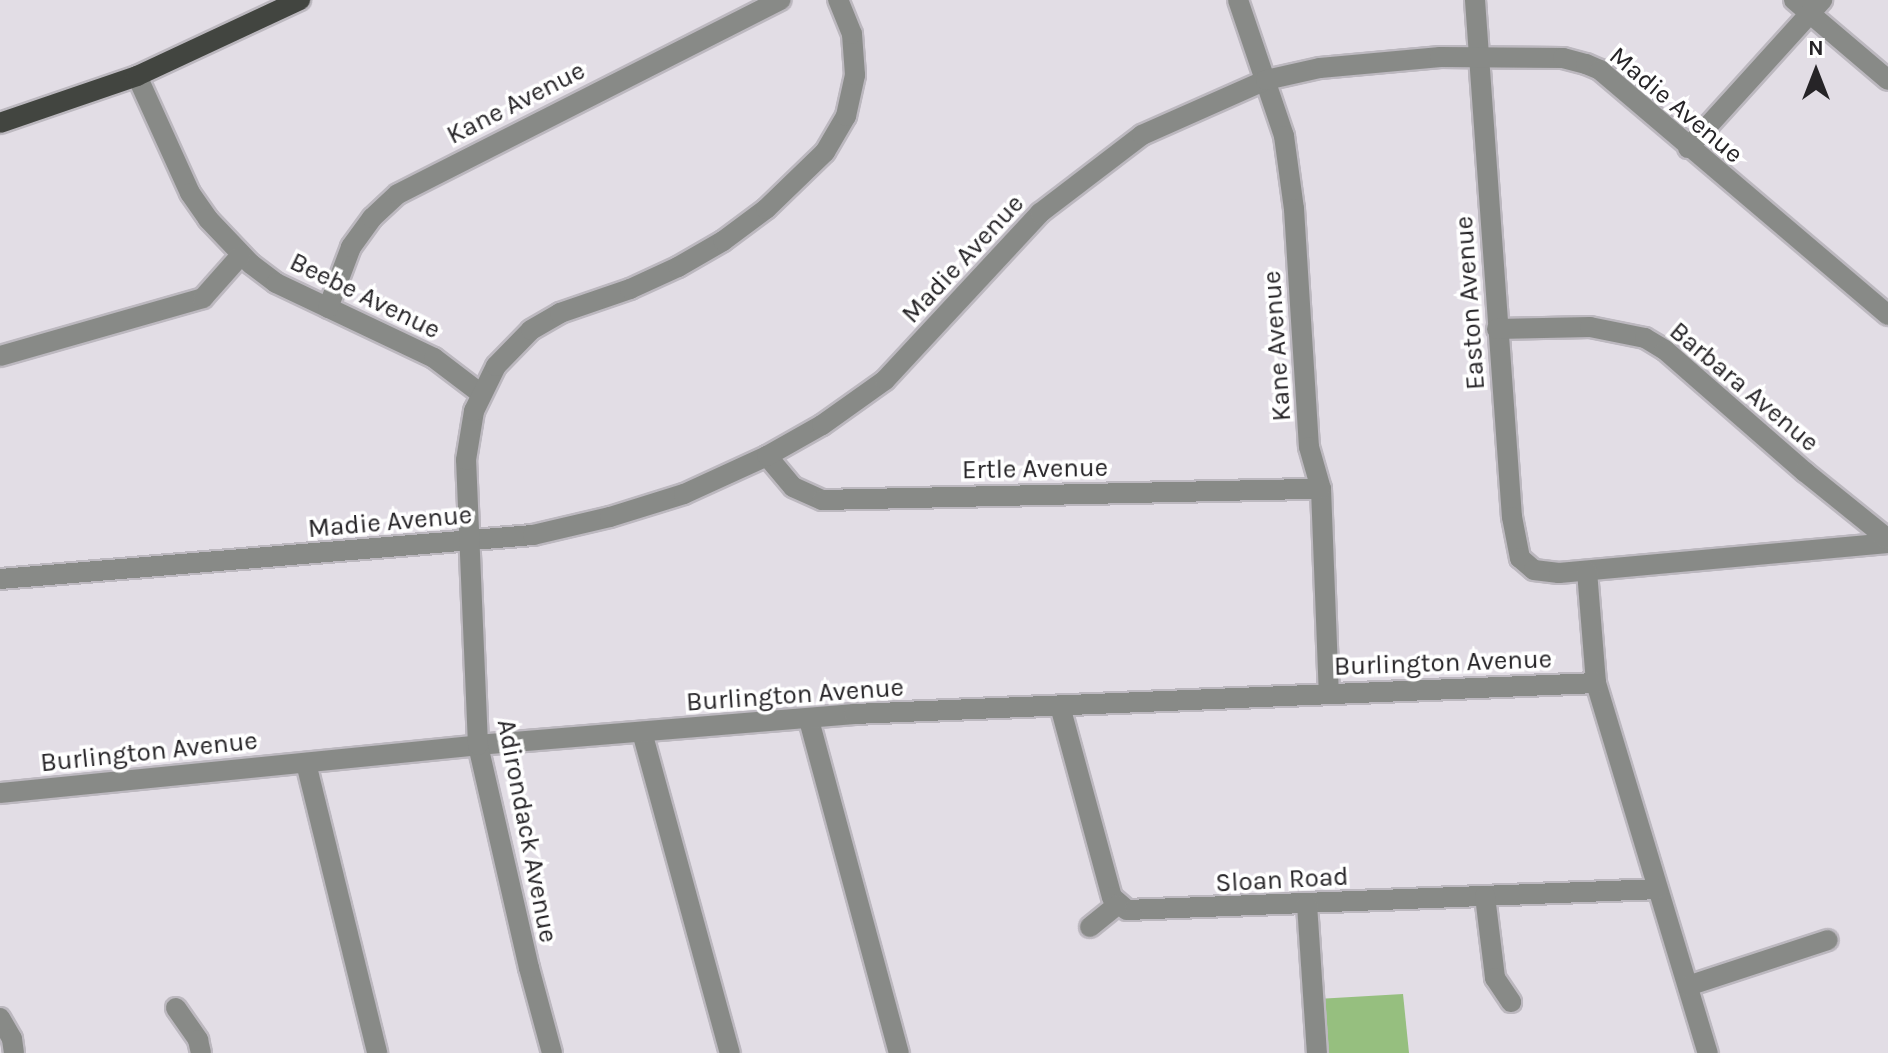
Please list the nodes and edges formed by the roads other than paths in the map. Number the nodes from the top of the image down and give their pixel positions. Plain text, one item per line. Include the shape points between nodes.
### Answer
1 (300, 0) edge
2 (781, 0) edge
3 (838, 0) edge
4 (1238, 0) edge
5 (1475, 0) edge
6 (1809, 4) edge
7 (1480, 58) junction
8 (137, 76) junction
9 (1266, 80) junction
10 (1888, 80) edge
11 (0, 123) edge
12 (1688, 148) junction
13 (241, 255) junction
14 (328, 308) junction
15 (1888, 315) edge
16 (1497, 329) junction
17 (0, 356) edge
18 (480, 393) junction
19 (767, 456) junction
20 (1321, 489) junction
21 (1888, 541) edge
22 (471, 542) junction
23 (1587, 571) junction
24 (0, 579) edge
25 (1596, 683) junction
26 (1329, 694) junction
27 (1060, 706) junction
28 (809, 720) junction
29 (642, 732) junction
30 (478, 745) junction
31 (306, 763) junction
32 (0, 793) edge
33 (1658, 889) junction
34 (1485, 896) junction
35 (1307, 904) junction
36 (1117, 905) junction
37 (1090, 927) dead end
38 (1828, 940) dead end
39 (1688, 986) junction
40 (1511, 1002) dead end
41 (176, 1008) dead end
42 (0, 1018) edge
43 (14, 1053) edge
44 (201, 1053) edge
45 (377, 1053) edge
46 (552, 1053) edge
47 (730, 1053) edge
48 (899, 1053) edge
49 (1317, 1053) edge
50 (1708, 1053) edge

1 - 8 main road
2 - 14 street, Kane Avenue via 398,194 351,247
3 - 18 street, Adirondack Avenue via 852,34 855,75 846,116 825,152 766,209 723,241 666,273 560,313 531,330 506,353
4 - 9 street, Kane Avenue
5 - 7 street, Easton Avenue
6 - 10 street
6 - 12 street
7 - 9 street, Madie Avenue via 1378,61
7 - 12 street, Madie Avenue via 1563,58 1600,70
7 - 16 street, Easton Avenue
8 - 11 main road
8 - 13 street, Beebe Avenue via 190,193
9 - 19 street, Madie Avenue via 1142,135 1089,173 1040,213 885,380
9 - 20 street, Kane Avenue via 1284,136 1294,209 1309,447
12 - 15 street, Madie Avenue
13 - 14 street, Beebe Avenue via 276,283
13 - 17 street via 203,298
14 - 18 street, Beebe Avenue via 434,358
16 - 21 street, Barbara Avenue via 1590,327 1645,338
16 - 23 street, Easton Avenue via 1516,548 1534,570
18 - 22 street, Adirondack Avenue via 467,443
19 - 20 street, Ertle Avenue via 793,487 822,500
19 - 22 street, Madie Avenue via 684,494 610,517 533,535
20 - 26 street, Kane Avenue
21 - 23 street
22 - 24 street, Madie Avenue
22 - 30 street, Adirondack Avenue
23 - 25 street
25 - 26 street, Burlington Avenue
25 - 33 street
26 - 27 street, Burlington Avenue
27 - 28 street, Burlington Avenue
27 - 36 street
28 - 29 street, Burlington Avenue
28 - 48 street
29 - 30 street, Burlington Avenue
29 - 47 street
30 - 31 street, Burlington Avenue
30 - 46 street, Adirondack Avenue
31 - 32 street, Burlington Avenue
31 - 45 street
33 - 34 street, Sloan Road
33 - 39 street
34 - 35 street, Sloan Road
34 - 40 street via 1495,978
35 - 36 street, Sloan Road via 1147,912
35 - 49 street
36 - 37 street
38 - 39 street
39 - 50 street
41 - 44 street
42 - 43 street

